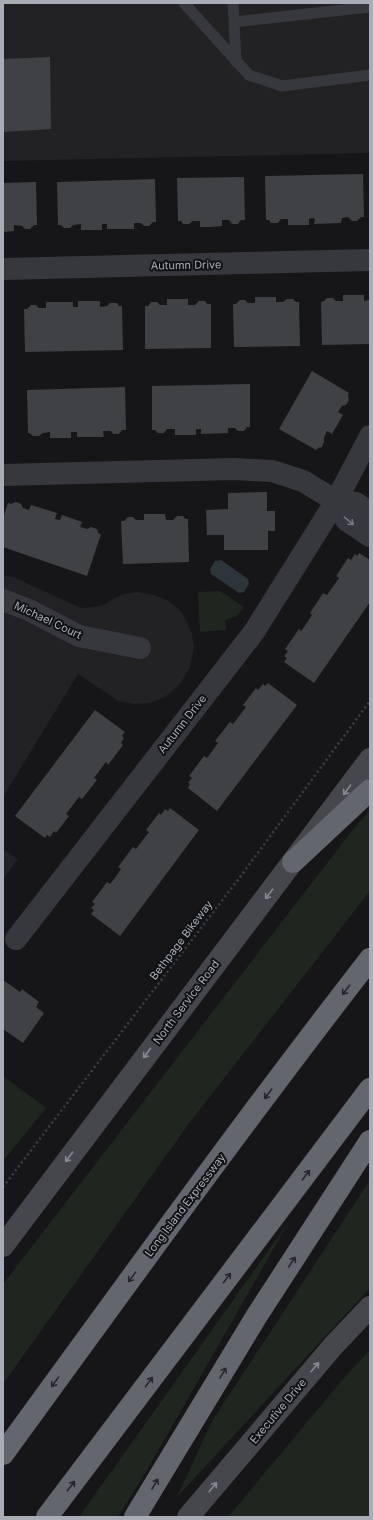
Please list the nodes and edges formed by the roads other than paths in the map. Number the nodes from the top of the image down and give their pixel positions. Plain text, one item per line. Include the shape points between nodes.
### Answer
1 (184, 3) edge
2 (233, 3) edge
3 (370, 7) edge
4 (234, 22) junction
5 (236, 62) junction
6 (370, 75) edge
7 (370, 260) edge
8 (3, 269) edge
9 (370, 436) edge
10 (3, 474) edge
11 (336, 501) junction
12 (370, 513) edge
13 (370, 536) edge
14 (3, 600) edge
15 (140, 648) dead end
16 (370, 759) edge
17 (370, 790) edge
18 (293, 862) junction
19 (16, 939) dead end
20 (370, 959) edge
21 (370, 1089) edge
22 (370, 1141) edge
23 (3, 1246) edge
24 (370, 1307) edge
25 (3, 1454) edge
26 (47, 1517) edge
27 (135, 1517) edge
28 (188, 1517) edge

1 - 5 lane
2 - 4 lane
3 - 4 lane
4 - 5 lane
5 - 6 lane via 249,75 282,86
7 - 8 street, Autumn Drive
9 - 11 street, Autumn Drive
10 - 11 street via 234,469 272,471 304,481
11 - 12 street via 356,504
11 -> 13 street via 346,520
11 - 19 street, Autumn Drive via 254,632
14 - 15 street, Michael Court via 29,610 79,636
16 -> 18 main road, North Service Road
17 - 18 highway
18 -> 23 main road, North Service Road
20 -> 25 highway, Long Island Expressway via 144,1260
26 -> 21 highway
27 -> 22 highway via 256,1317
28 -> 24 main road, Executive Drive via 334,1345

